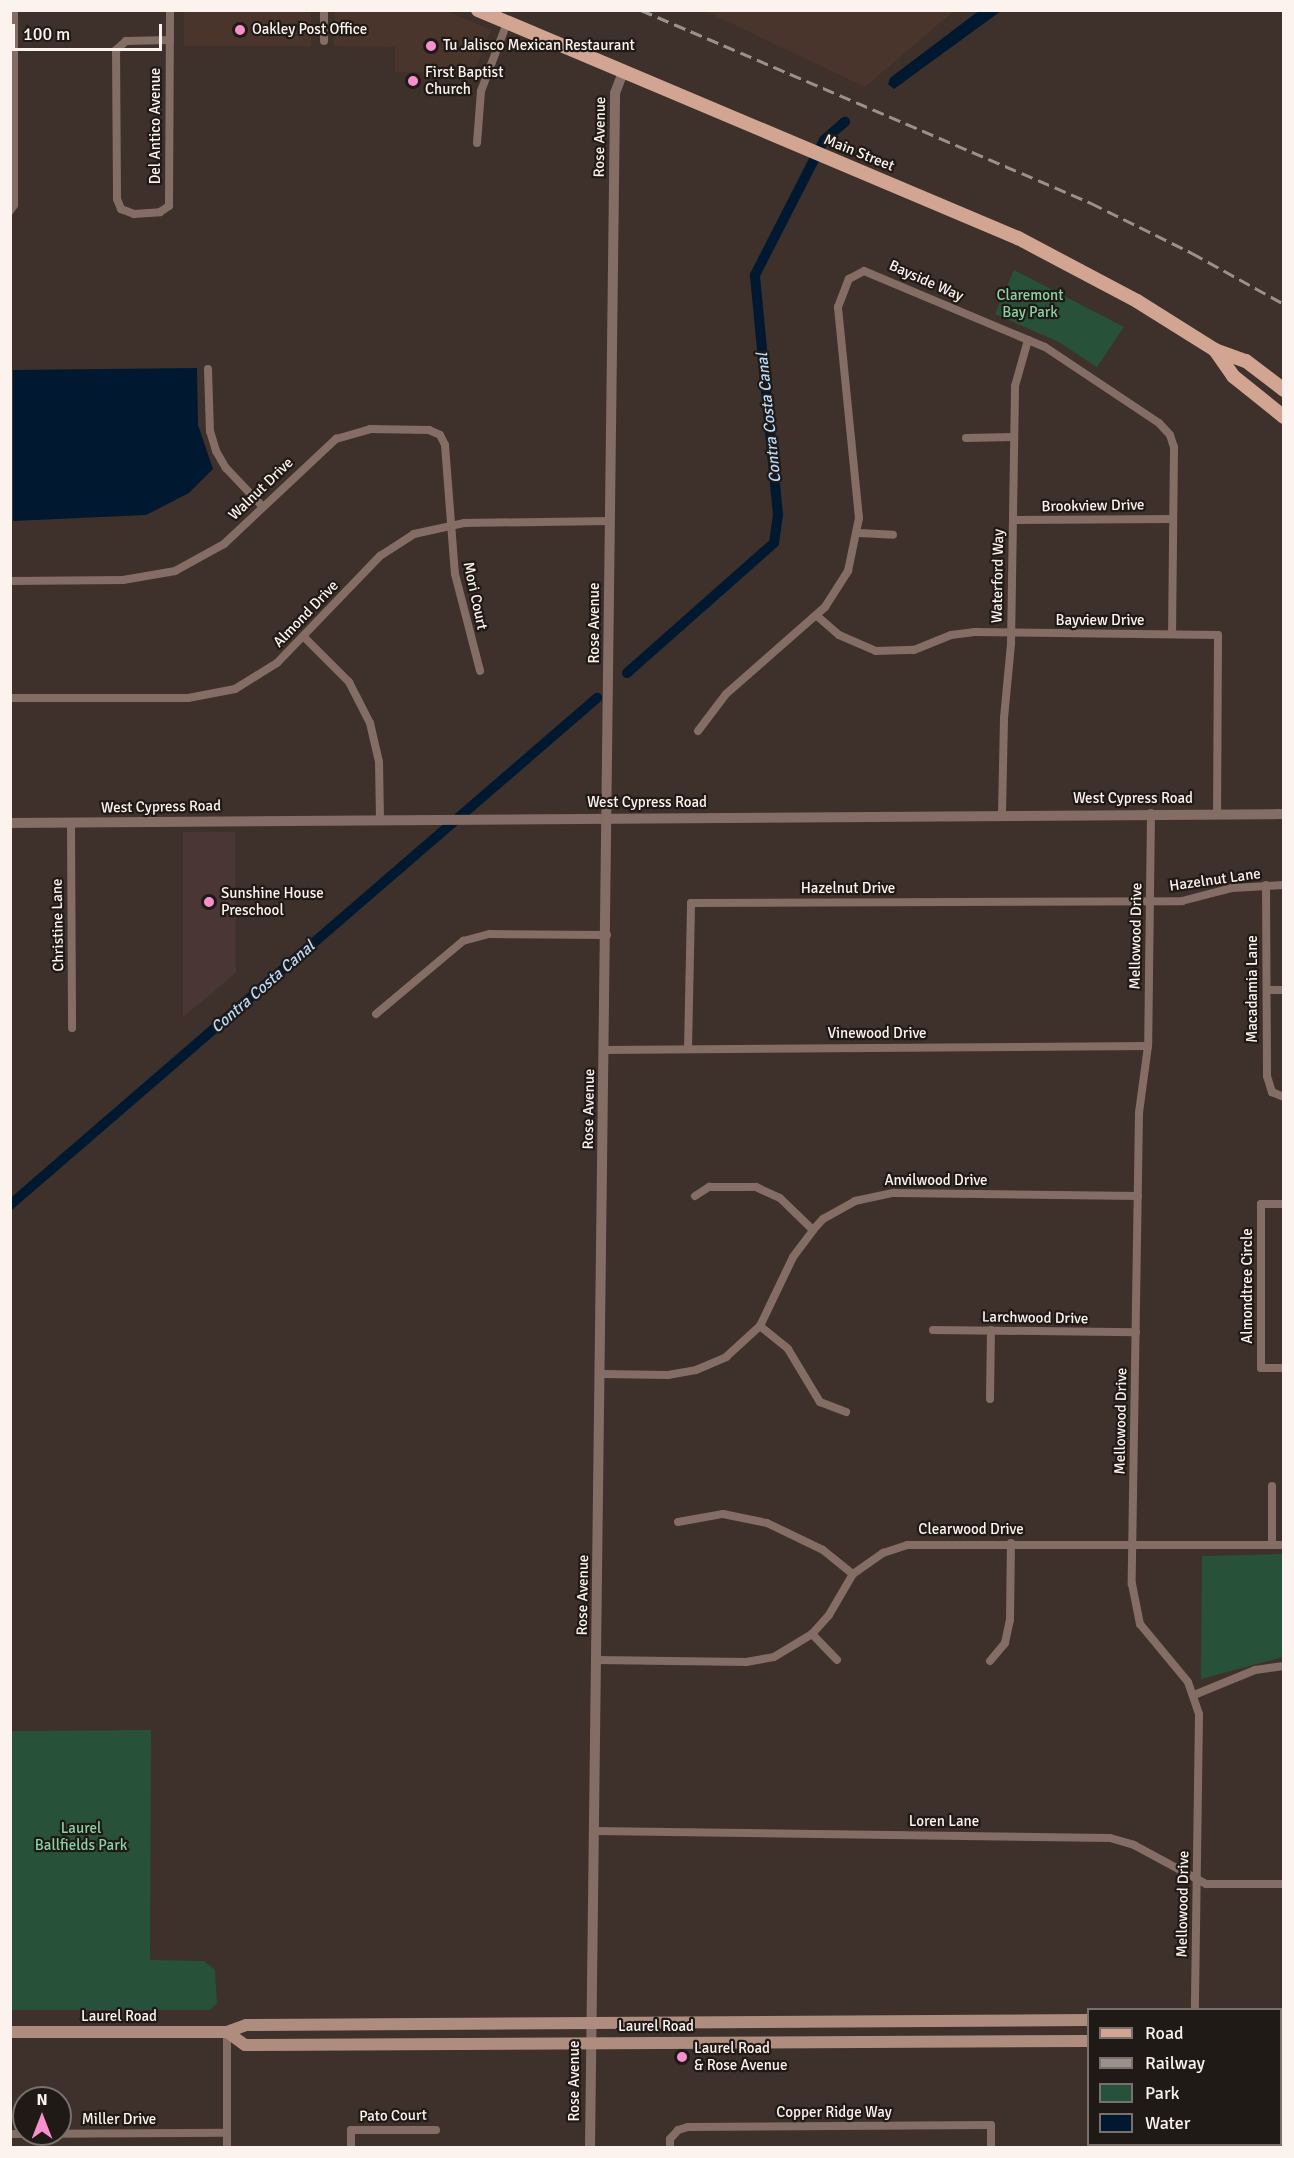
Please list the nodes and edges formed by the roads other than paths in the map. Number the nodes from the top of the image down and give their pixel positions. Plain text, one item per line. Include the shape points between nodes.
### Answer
1 (14, 10) edge
2 (170, 10) edge
3 (324, 10) edge
4 (478, 10) edge
5 (507, 23) junction
6 (170, 40) junction
7 (324, 41) dead end
8 (623, 72) junction
9 (12, 94) edge
10 (477, 142) dead end
11 (10, 211) edge
12 (1028, 340) junction
13 (1215, 350) junction
14 (208, 369) dead end
15 (1284, 390) edge
16 (1284, 417) edge
17 (1013, 437) junction
18 (966, 438) dead end
19 (262, 506) junction
20 (1173, 519) junction
21 (1013, 520) junction
22 (610, 521) junction
23 (449, 524) junction
24 (859, 533) junction
25 (894, 535) dead end
26 (10, 580) edge
27 (816, 615) junction
28 (1011, 633) junction
29 (1172, 634) junction
30 (304, 637) junction
31 (480, 672) dead end
32 (10, 698) edge
33 (698, 731) dead end
34 (1151, 813) junction
35 (1002, 814) junction
36 (1217, 814) junction
37 (1284, 814) edge
38 (607, 818) junction
39 (380, 819) junction
40 (71, 823) junction
41 (10, 824) edge
42 (1266, 885) junction
43 (1284, 885) edge
44 (1150, 901) junction
45 (607, 935) junction
46 (1267, 990) junction
47 (1284, 990) edge
48 (376, 1014) dead end
49 (72, 1028) dead end
50 (1148, 1046) junction
51 (688, 1049) junction
52 (605, 1050) junction
53 (1284, 1097) edge
54 (695, 1196) dead end
55 (1138, 1196) junction
56 (1284, 1204) edge
57 (813, 1230) junction
58 (760, 1326) junction
59 (933, 1330) dead end
60 (991, 1330) junction
61 (1136, 1332) junction
62 (1284, 1368) edge
63 (600, 1374) junction
64 (990, 1399) dead end
65 (846, 1412) dead end
66 (1272, 1486) dead end
67 (678, 1522) dead end
68 (1011, 1543) junction
69 (1132, 1544) junction
70 (1272, 1545) junction
71 (1284, 1545) edge
72 (853, 1575) junction
73 (812, 1634) junction
74 (597, 1660) junction
75 (837, 1660) dead end
76 (990, 1661) dead end
77 (1284, 1665) edge
78 (1194, 1695) junction
79 (594, 1830) junction
80 (1197, 1881) junction
81 (1284, 1884) edge
82 (1196, 2008) edge
83 (1020, 2020) junction
84 (1087, 2020) edge
85 (590, 2023) junction
86 (10, 2032) edge
87 (227, 2032) junction
88 (975, 2041) junction
89 (1087, 2041) edge
90 (590, 2043) junction
91 (436, 2130) dead end
92 (227, 2133) junction
93 (10, 2134) edge
94 (227, 2148) edge
95 (351, 2148) edge
96 (590, 2148) edge
97 (669, 2148) edge
98 (991, 2148) edge

1 - 9 street
2 - 6 street, Del Antico Avenue
3 - 7 street
4 - 5 main road, Main Street
5 - 8 main road, Main Street
5 - 10 street via 481,91
6 - 6 street, Del Antico Avenue via 170,206 160,212 134,214 121,209 117,199 116,50 126,41
8 - 13 main road, Main Street via 969,216 1065,261
8 - 22 street, Rose Avenue via 615,93
9 - 11 street via 14,205
12 - 17 street, Waterford Way via 1015,386
12 - 20 street, Bayside Way via 1068,360 1160,423 1170,435 1174,447
12 - 24 street, Bayside Way via 877,274 864,271 849,279 838,307
13 - 15 main road, Main Street via 1246,361
13 - 16 main road, Main Street via 1233,376
14 - 19 street via 210,431 216,451 226,468
17 - 18 street
17 - 21 street, Waterford Way
19 - 23 street, Walnut Drive via 336,438 370,429 418,429 440,435 445,445
19 - 26 street, Walnut Drive via 224,544 175,571 123,580
20 - 21 street, Brookview Drive
20 - 29 street, Bayside Way
21 - 28 street, Waterford Way
22 - 23 street, Almond Drive
22 - 38 street, Rose Avenue
23 - 30 street, Almond Drive via 414,534 380,556
23 - 31 street, Mori Court via 459,596
24 - 25 street
24 - 27 street, Bayside Way via 848,571
27 - 28 street, Bayview Drive via 839,635 876,651 914,650 951,635
27 - 33 street, Bayside Way via 726,694
28 - 29 street, Bayview Drive
28 - 35 street, Waterford Way
29 - 36 street, Bayview Drive via 1220,636
30 - 32 street, Almond Drive via 257,678 212,695
30 - 39 street via 349,682 370,723 379,762
34 - 35 street, West Cypress Road
34 - 36 street, West Cypress Road
34 - 44 street, Mellowood Drive
35 - 38 street, West Cypress Road
36 - 37 street, West Cypress Road
38 - 39 street, West Cypress Road
38 - 45 street, Rose Avenue
39 - 40 street, West Cypress Road
40 - 41 street, West Cypress Road
40 - 49 street, Christine Lane
42 - 43 street, Hazelnut Lane
42 - 44 street, Hazelnut Lane via 1232,888 1182,901
42 - 46 street, Macadamia Lane
44 - 50 street, Mellowood Drive
44 - 51 street, Hazelnut Drive via 691,903
45 - 48 street via 490,934 463,940
45 - 52 street, Rose Avenue
46 - 47 street
46 - 53 street, Macadamia Lane via 1267,1076 1272,1092
50 - 51 street, Vinewood Drive
50 - 55 street, Mellowood Drive via 1139,1113
51 - 52 street, Vinewood Drive
52 - 63 street, Rose Avenue
54 - 57 street via 709,1187 756,1187 780,1198
55 - 57 street, Anvilwood Drive via 894,1193 855,1201 823,1219
55 - 61 street, Mellowood Drive
56 - 62 street, Almondtree Circle via 1261,1204 1262,1368
57 - 58 street, Anvilwood Drive via 793,1257
58 - 63 street, Anvilwood Drive via 726,1357 696,1370 668,1375
58 - 65 street via 788,1349 820,1402
59 - 60 street, Larchwood Drive
60 - 61 street, Larchwood Drive
60 - 64 street
61 - 69 street, Mellowood Drive
63 - 74 street, Rose Avenue
66 - 70 street
67 - 72 street via 723,1514 767,1523 823,1550
68 - 69 street, Clearwood Drive
68 - 72 street, Clearwood Drive via 907,1545 883,1553
68 - 76 street via 1010,1620 1005,1643
69 - 70 street, Clearwood Drive
69 - 78 street, Mellowood Drive via 1134,1605 1140,1624 1153,1644 1179,1670
70 - 71 street, Clearwood Drive
72 - 73 street, Clearwood Drive via 830,1615
73 - 74 street, Clearwood Drive via 774,1657 746,1662
73 - 75 street
74 - 79 street, Rose Avenue
77 - 78 street via 1255,1670
78 - 80 street, Mellowood Drive via 1200,1727
79 - 80 street, Loren Lane via 1110,1838 1134,1845
79 - 85 street, Rose Avenue
80 - 81 street, Loren Lane
80 - 82 street, Mellowood Drive
83 - 84 main road, Laurel Road
83 - 85 main road, Laurel Road
83 - 88 main road via 1016,2034
85 - 87 main road, Laurel Road via 246,2025
85 - 90 street, Rose Avenue
86 - 87 main road, Laurel Road
87 - 90 main road, Laurel Road via 245,2045
87 - 92 street
88 - 89 main road, Laurel Road
88 - 90 main road, Laurel Road
90 - 96 street, Rose Avenue
91 - 95 street, Pato Court via 351,2130
92 - 93 street, Miller Drive
92 - 94 street
97 - 98 street, Copper Ridge Way via 670,2139 678,2130 991,2125

